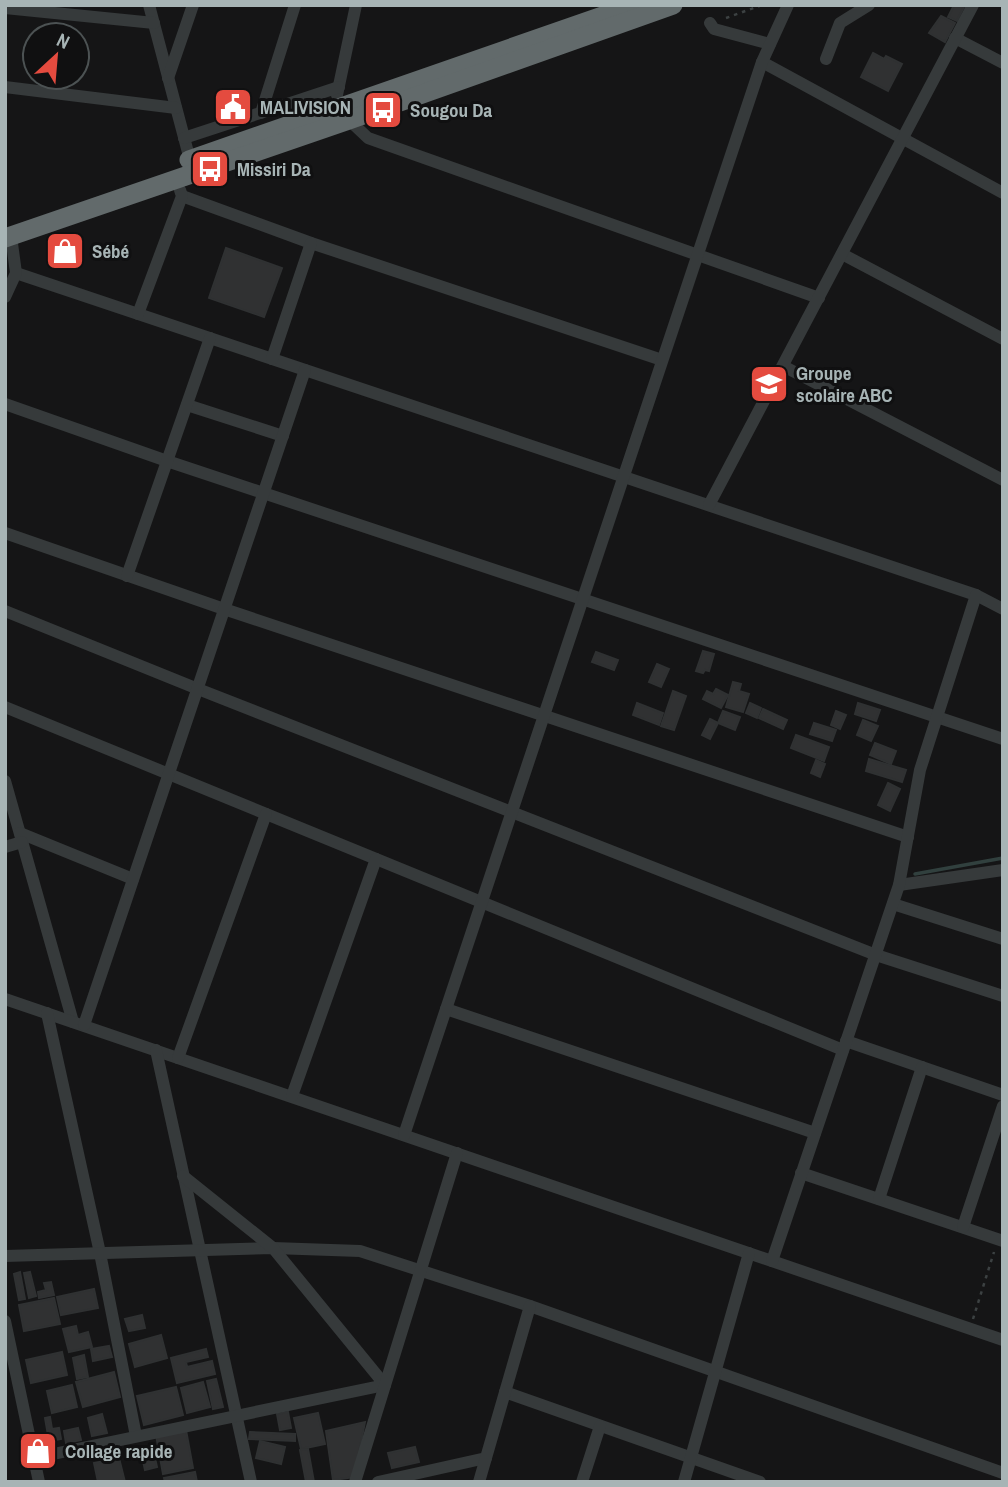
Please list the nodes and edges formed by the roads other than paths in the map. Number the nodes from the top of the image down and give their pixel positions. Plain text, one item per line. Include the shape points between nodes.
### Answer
1 (149, 5) edge
2 (193, 5) edge
3 (295, 5) edge
4 (356, 5) edge
5 (634, 5) edge
6 (673, 5) edge
7 (788, 5) edge
8 (869, 5) edge
9 (973, 5) edge
10 (5, 8) edge
11 (154, 23) junction
12 (710, 23) road end
13 (955, 38) junction
14 (770, 44) junction
15 (826, 58) dead end
16 (762, 62) junction
17 (1003, 63) edge
18 (168, 78) junction
19 (5, 86) edge
20 (339, 87) junction
21 (176, 108) junction
22 (261, 113) junction
23 (342, 115) junction
24 (184, 138) junction
25 (902, 138) junction
26 (190, 160) junction
27 (179, 187) junction
28 (1003, 193) edge
29 (7, 232) edge
30 (311, 243) junction
31 (842, 254) junction
32 (697, 255) junction
33 (16, 273) junction
34 (5, 297) edge
35 (819, 298) junction
36 (138, 314) junction
37 (210, 338) junction
38 (1003, 340) edge
39 (272, 359) junction
40 (662, 360) junction
41 (783, 366) junction
42 (305, 370) junction
43 (5, 404) edge
44 (187, 405) junction
45 (283, 436) junction
46 (167, 461) junction
47 (623, 477) junction
48 (1003, 480) edge
49 (264, 493) junction
50 (709, 505) junction
51 (5, 533) edge
52 (127, 576) junction
53 (976, 595) junction
54 (582, 599) junction
55 (225, 609) junction
56 (1003, 609) edge
57 (5, 611) edge
58 (198, 689) junction
59 (5, 707) edge
60 (543, 716) junction
61 (936, 717) junction
62 (1003, 739) edge
63 (169, 774) junction
64 (5, 781) edge
65 (512, 813) junction
66 (266, 814) junction
67 (908, 836) junction
68 (21, 838) junction
69 (5, 846) edge
70 (376, 859) junction
71 (1003, 870) edge
72 (133, 879) junction
73 (899, 885) junction
74 (482, 903) junction
75 (893, 904) junction
76 (1003, 939) edge
77 (876, 955) junction
78 (1003, 996) edge
79 (5, 999) edge
80 (446, 1009) junction
81 (47, 1013) junction
82 (78, 1024) junction
83 (845, 1046) junction
84 (156, 1050) junction
85 (178, 1058) junction
86 (922, 1067) junction
87 (1003, 1095) edge
88 (292, 1097) junction
89 (1003, 1106) edge
90 (815, 1133) junction
91 (404, 1135) junction
92 (457, 1153) junction
93 (802, 1173) junction
94 (183, 1176) junction
95 (879, 1199) junction
96 (963, 1227) junction
97 (1000, 1240) edge
98 (273, 1248) junction
99 (202, 1250) junction
100 (100, 1253) junction
101 (749, 1253) junction
102 (5, 1256) edge
103 (772, 1261) junction
104 (420, 1270) junction
105 (530, 1306) junction
106 (5, 1321) edge
107 (1003, 1340) edge
108 (10, 1368) edge
109 (715, 1371) junction
110 (384, 1385) junction
111 (505, 1392) junction
112 (237, 1416) junction
113 (600, 1426) junction
114 (136, 1436) junction
115 (34, 1458) junction
116 (486, 1458) junction
117 (691, 1458) junction
118 (1003, 1473) edge
119 (39, 1482) edge
120 (251, 1482) edge
121 (355, 1482) edge
122 (378, 1482) edge
123 (479, 1482) edge
124 (582, 1482) edge
125 (684, 1482) edge
126 (760, 1482) edge

1 - 11 street
2 - 18 street
3 - 22 street
4 - 20 street
5 - 23 highway
6 - 23 highway
7 - 14 street
8 - 15 street via 840,23
9 - 13 street
10 - 11 street
11 - 18 street
12 - 14 street via 714,29
13 - 17 street
13 - 25 street
14 - 16 street
16 - 25 street
16 - 32 street
18 - 21 street
19 - 21 street
20 - 22 street
20 - 23 street
21 - 24 street
22 - 24 street
23 - 26 highway
23 - 27 highway
23 - 32 street via 368,138
24 - 26 street
25 - 28 street
25 - 31 street
26 - 29 highway
27 - 29 highway
27 - 30 street
27 - 36 street
29 - 33 street
30 - 39 street
30 - 40 street
31 - 35 street
31 - 38 street
32 - 35 street
32 - 40 street
33 - 34 street
33 - 36 street
35 - 41 street
36 - 37 street
37 - 39 street
37 - 44 street
39 - 42 street
40 - 47 street
41 - 48 street
41 - 50 street
42 - 45 street
42 - 47 street
43 - 46 street
44 - 45 street
44 - 46 street
45 - 49 street
46 - 49 street
46 - 52 street
47 - 50 street
47 - 54 street
49 - 54 street
49 - 55 street
50 - 53 street
51 - 52 street
52 - 55 street
53 - 56 street
53 - 61 street
54 - 60 street
54 - 61 street
55 - 58 street
55 - 60 street
57 - 58 street
58 - 63 street
58 - 65 street
59 - 63 street
60 - 65 street
60 - 67 street
61 - 62 street
61 - 67 street
63 - 66 street
63 - 72 street
64 - 68 street
65 - 74 street
65 - 77 street
66 - 70 street
66 - 85 street
67 - 73 street
68 - 69 street
68 - 72 street
68 - 82 street
70 - 74 street
70 - 88 street
71 - 73 street
72 - 82 street
73 - 75 street
74 - 80 street
74 - 83 street
75 - 76 street
75 - 77 street
77 - 78 street
77 - 83 street
79 - 81 street
80 - 90 street
80 - 91 street
81 - 82 street
81 - 100 street
82 - 84 street
83 - 86 street
83 - 90 street
84 - 85 street
84 - 94 street
85 - 88 street
86 - 87 street
86 - 95 street
88 - 91 street
89 - 96 street
90 - 93 street
91 - 92 street
92 - 101 street
92 - 104 street
93 - 95 street
93 - 103 street
94 - 98 street
94 - 99 street
95 - 96 street
96 - 97 street
98 - 99 street
98 - 104 street via 360,1251
98 - 110 street
99 - 100 street
99 - 112 street
100 - 102 street
100 - 114 street
101 - 103 street
101 - 109 street
103 - 107 street
104 - 105 street
104 - 110 street
105 - 109 street
105 - 111 street
106 - 108 street
108 - 115 street
109 - 117 street
109 - 118 street
110 - 112 street
110 - 121 street
111 - 113 street
111 - 116 street
112 - 114 street
112 - 120 street
113 - 117 street
113 - 124 street
114 - 115 street
115 - 119 street
116 - 122 street
116 - 123 street
117 - 125 street
117 - 126 street

